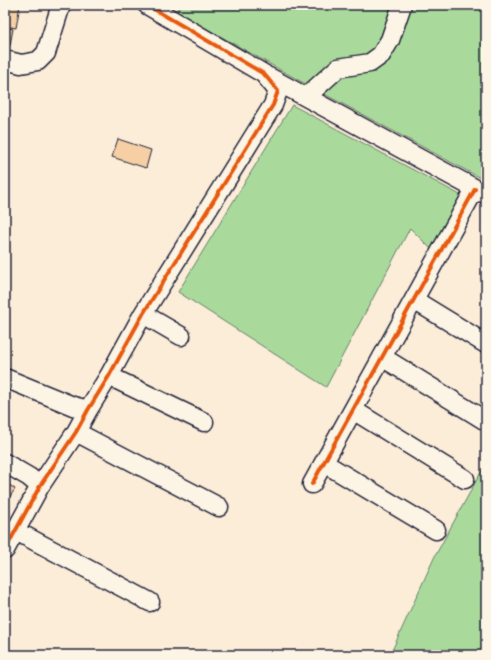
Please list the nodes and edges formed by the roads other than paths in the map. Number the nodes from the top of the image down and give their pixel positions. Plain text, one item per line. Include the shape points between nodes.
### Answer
1 (61, 5) edge
2 (146, 5) edge
3 (402, 5) edge
4 (5, 60) edge
5 (264, 74) junction
6 (306, 97) junction
7 (481, 192) edge
8 (414, 300) junction
9 (143, 314) junction
10 (181, 336) dead end
11 (486, 344) edge
12 (382, 358) junction
13 (109, 376) junction
14 (5, 378) edge
15 (88, 410) junction
16 (353, 410) junction
17 (486, 421) edge
18 (204, 422) dead end
19 (76, 432) junction
20 (5, 463) edge
21 (324, 463) junction
22 (465, 479) dead end
23 (312, 484) dead end
24 (40, 486) junction
25 (219, 507) dead end
26 (436, 530) dead end
27 (16, 531) junction
28 (5, 550) edge
29 (150, 602) dead end

1 - 4 street via 46,53 38,61 21,64
2 - 5 street
3 - 6 street via 382,55 370,63 338,68
5 - 6 street
5 - 9 street via 278,91 273,105
6 - 7 street
7 - 8 street
8 - 11 street
8 - 12 street
9 - 10 street
9 - 13 street
12 - 16 street
12 - 17 street
13 - 15 street
13 - 18 street
14 - 15 street
15 - 19 street
16 - 21 street
16 - 22 street
19 - 24 street
19 - 25 street
20 - 24 street
21 - 23 street
21 - 26 street
24 - 27 street
27 - 28 street
27 - 29 street

